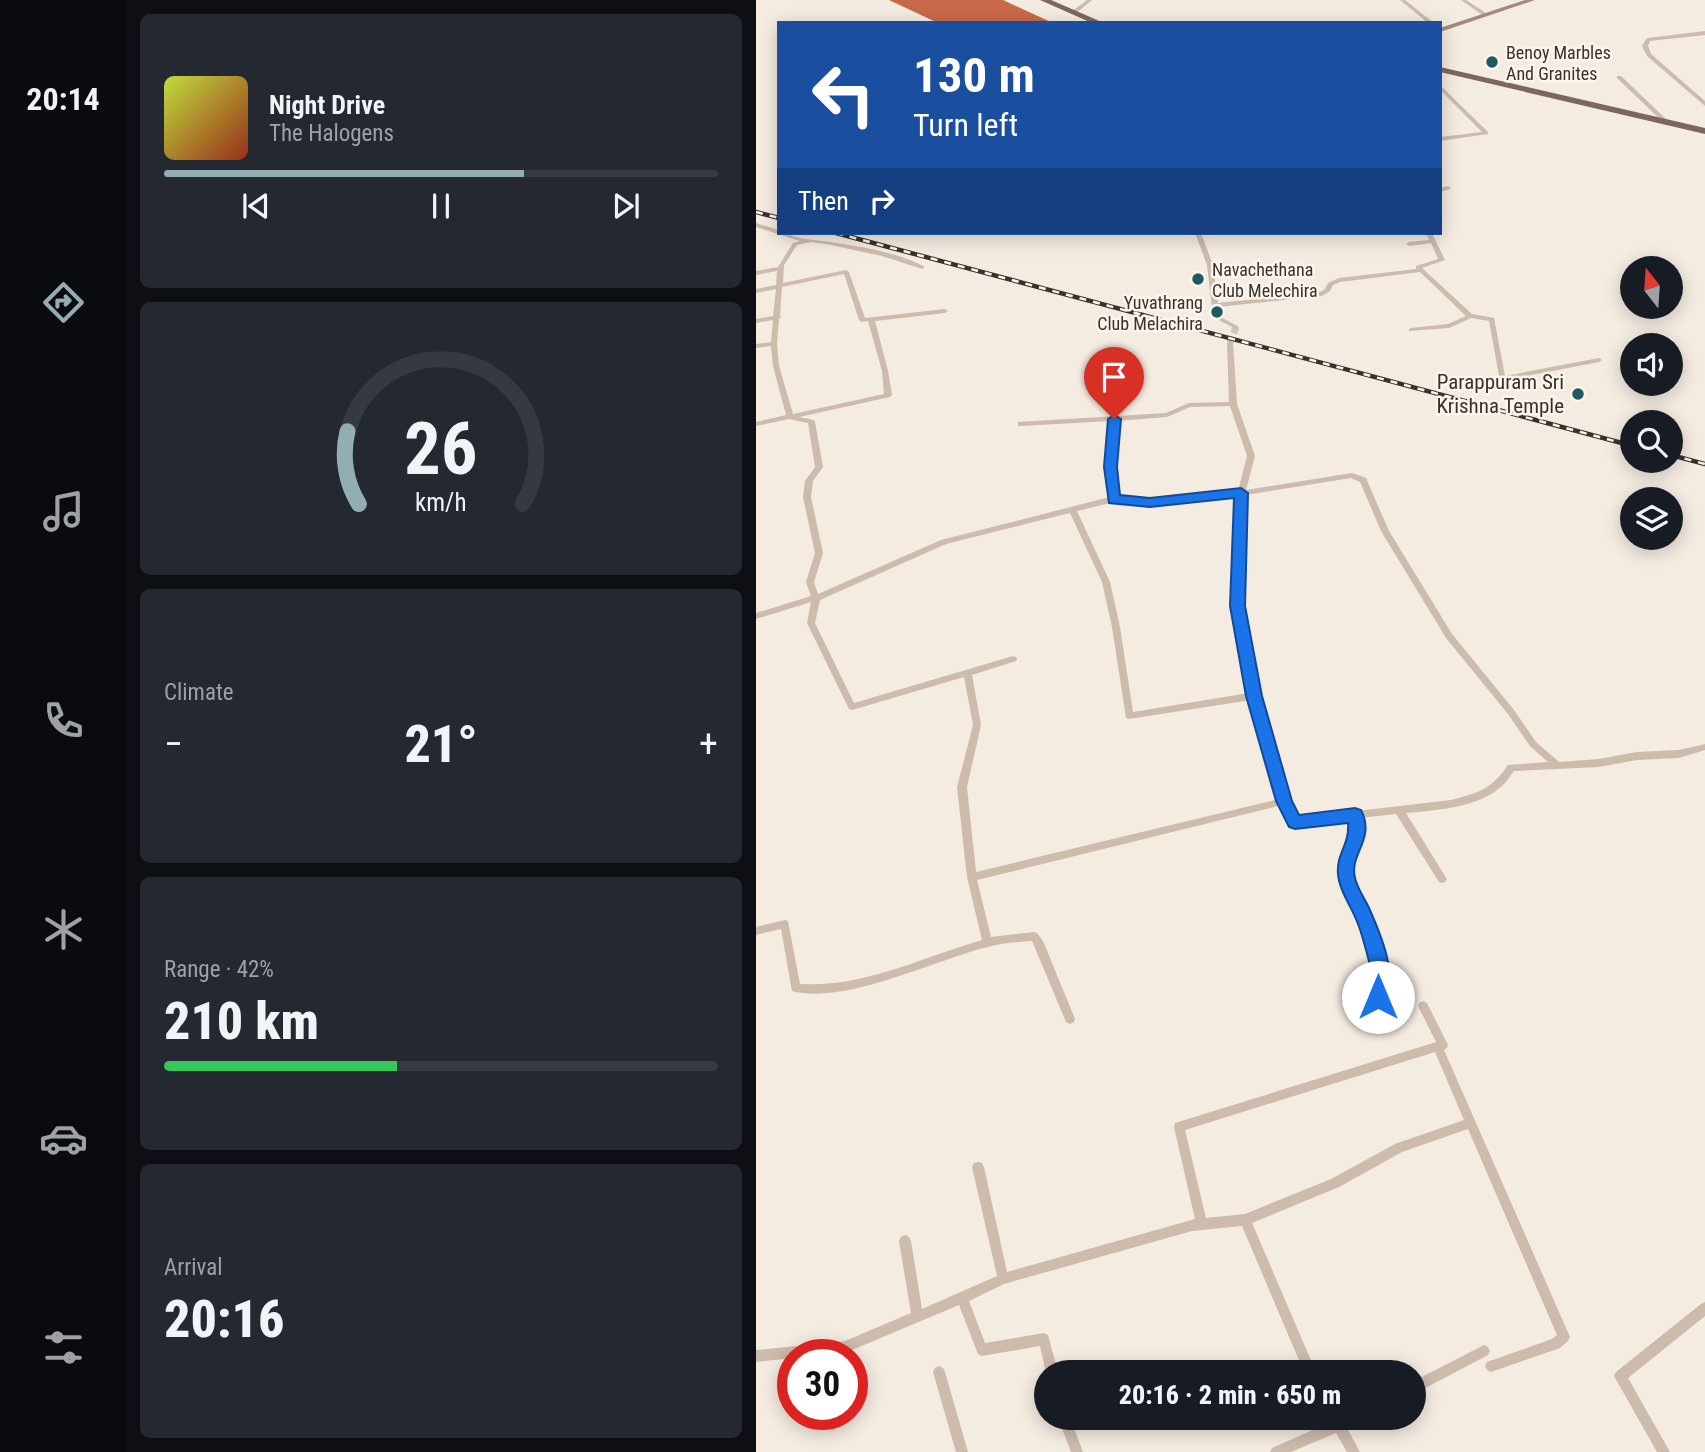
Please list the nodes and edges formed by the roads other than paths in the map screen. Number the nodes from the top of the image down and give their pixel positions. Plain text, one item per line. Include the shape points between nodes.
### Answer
1 (1044, 0) edge
2 (1090, 0) edge
3 (1402, 0) edge
4 (1464, 0) edge
5 (1532, 0) edge
6 (1073, 13) junction
7 (1486, 15) junction
8 (1095, 21) edge
9 (1429, 21) edge
10 (1442, 29) edge
11 (1705, 33) edge
12 (1442, 69) edge
13 (1619, 77) dead end
14 (1442, 89) edge
15 (1705, 104) edge
16 (1666, 122) junction
17 (1705, 131) edge
18 (1442, 139) edge
19 (1448, 188) dead end
20 (1442, 190) edge
21 (756, 225) edge
22 (777, 231) edge
23 (789, 235) edge
24 (1199, 235) edge
25 (1430, 235) edge
26 (807, 241) junction
27 (1433, 241) junction
28 (1409, 244) dead end
29 (922, 267) dead end
30 (781, 268) junction
31 (1421, 270) junction
32 (756, 273) edge
33 (781, 286) junction
34 (756, 291) edge
35 (1215, 304) junction
36 (945, 311) dead end
37 (1470, 316) junction
38 (778, 317) junction
39 (871, 319) junction
40 (756, 321) edge
41 (1236, 327) dead end
42 (1411, 330) dead end
43 (774, 343) junction
44 (1230, 343) tunnel mouth
45 (756, 346) edge
46 (1599, 360) dead end
47 (1233, 404) junction
48 (790, 417) junction
49 (1114, 419) junction
50 (756, 424) edge
51 (1021, 424) dead end
52 (1241, 493) junction
53 (1114, 499) junction
54 (1073, 510) junction
55 (816, 598) junction
56 (756, 616) edge
57 (1013, 659) dead end
58 (967, 673) junction
59 (1254, 696) junction
60 (1705, 747) edge
61 (1556, 764) junction
62 (1284, 801) junction
63 (1399, 810) junction
64 (1355, 815) junction
65 (972, 877) junction
66 (1442, 879) dead end
67 (756, 931) edge
68 (987, 942) junction
69 (1378, 997) dead end
70 (1423, 1006) dead end
71 (1070, 1019) dead end
72 (1437, 1046) junction
73 (1470, 1123) junction
74 (978, 1167) dead end
75 (1245, 1220) junction
76 (1202, 1224) junction
77 (905, 1241) dead end
78 (1003, 1279) junction
79 (962, 1298) junction
80 (1705, 1308) edge
81 (918, 1317) junction
82 (1484, 1352) dead end
83 (756, 1356) edge
84 (1049, 1360) edge
85 (1305, 1360) edge
86 (1491, 1366) dead end
87 (939, 1372) dead end
88 (1426, 1382) edge
89 (1069, 1430) edge
90 (1319, 1430) edge
91 (1342, 1430) edge
92 (962, 1452) edge
93 (1077, 1452) edge
94 (1276, 1452) edge
95 (1354, 1452) edge
96 (1664, 1452) edge

1 - 6 main road
2 - 6 street
3 - 9 street
4 - 7 street
5 - 7 main road
6 - 8 main road
7 - 10 main road
11 - 15 street via 1648,40 1645,46 1649,55
12 - 16 main road
13 - 16 street
14 - 18 street via 1486,133
16 - 17 main road
19 - 20 street
21 - 22 street
23 - 26 street
24 - 35 street via 1210,265
25 - 27 street
26 - 29 street via 884,254
26 - 30 street via 795,244
27 - 28 street
27 - 31 street via 1442,260 1418,267
30 - 32 street
30 - 33 street
31 - 35 street via 1339,279 1322,294
31 - 37 street
33 - 34 street
33 - 38 street
33 - 39 street via 846,272 862,320
35 - 41 street via 1218,321
36 - 39 street
37 - 42 street via 1449,326
37 - 46 street via 1492,319 1502,379
38 - 40 street
38 - 43 street
39 - 48 street via 888,395
43 - 45 street
43 - 48 street
44 - 47 street
47 - 49 street via 1189,405 1167,415
47 - 52 street via 1251,456
48 - 50 street
48 - 55 street via 811,422 819,467 809,481 807,497 819,553 810,582
49 - 51 street
49 - 53 street
52 - 53 street via 1150,502
52 - 59 street via 1238,606
52 - 61 street via 1352,475 1363,481 1385,530 1449,636 1533,744
53 - 54 street
54 - 55 street via 944,542
54 - 59 street via 1106,582 1129,716
55 - 56 street
55 - 58 street via 811,623 852,707
57 - 58 street
58 - 65 street via 977,725 962,787
59 - 62 street
60 - 61 street via 1679,754
61 - 63 street via 1511,768 1495,788 1477,797
62 - 64 street via 1295,822
62 - 65 street
63 - 64 street
63 - 66 street
64 - 69 street via 1358,837 1346,864 1346,879 1375,950 1380,970
65 - 68 street
67 - 68 street via 785,924 796,988 810,991 890,974
68 - 71 street via 1034,936
70 - 72 street via 1443,1045
72 - 73 street
72 - 76 street via 1179,1127
73 - 75 street via 1399,1148 1335,1183
73 - 86 street via 1564,1337 1556,1344
74 - 78 street
75 - 76 street
75 - 85 street
76 - 78 street
77 - 81 street
78 - 79 street
79 - 81 street
79 - 84 street via 982,1350 1044,1339
80 - 96 street via 1620,1376
81 - 83 street via 845,1347
82 - 88 street
87 - 92 street
89 - 93 street
90 - 94 street
91 - 95 street

